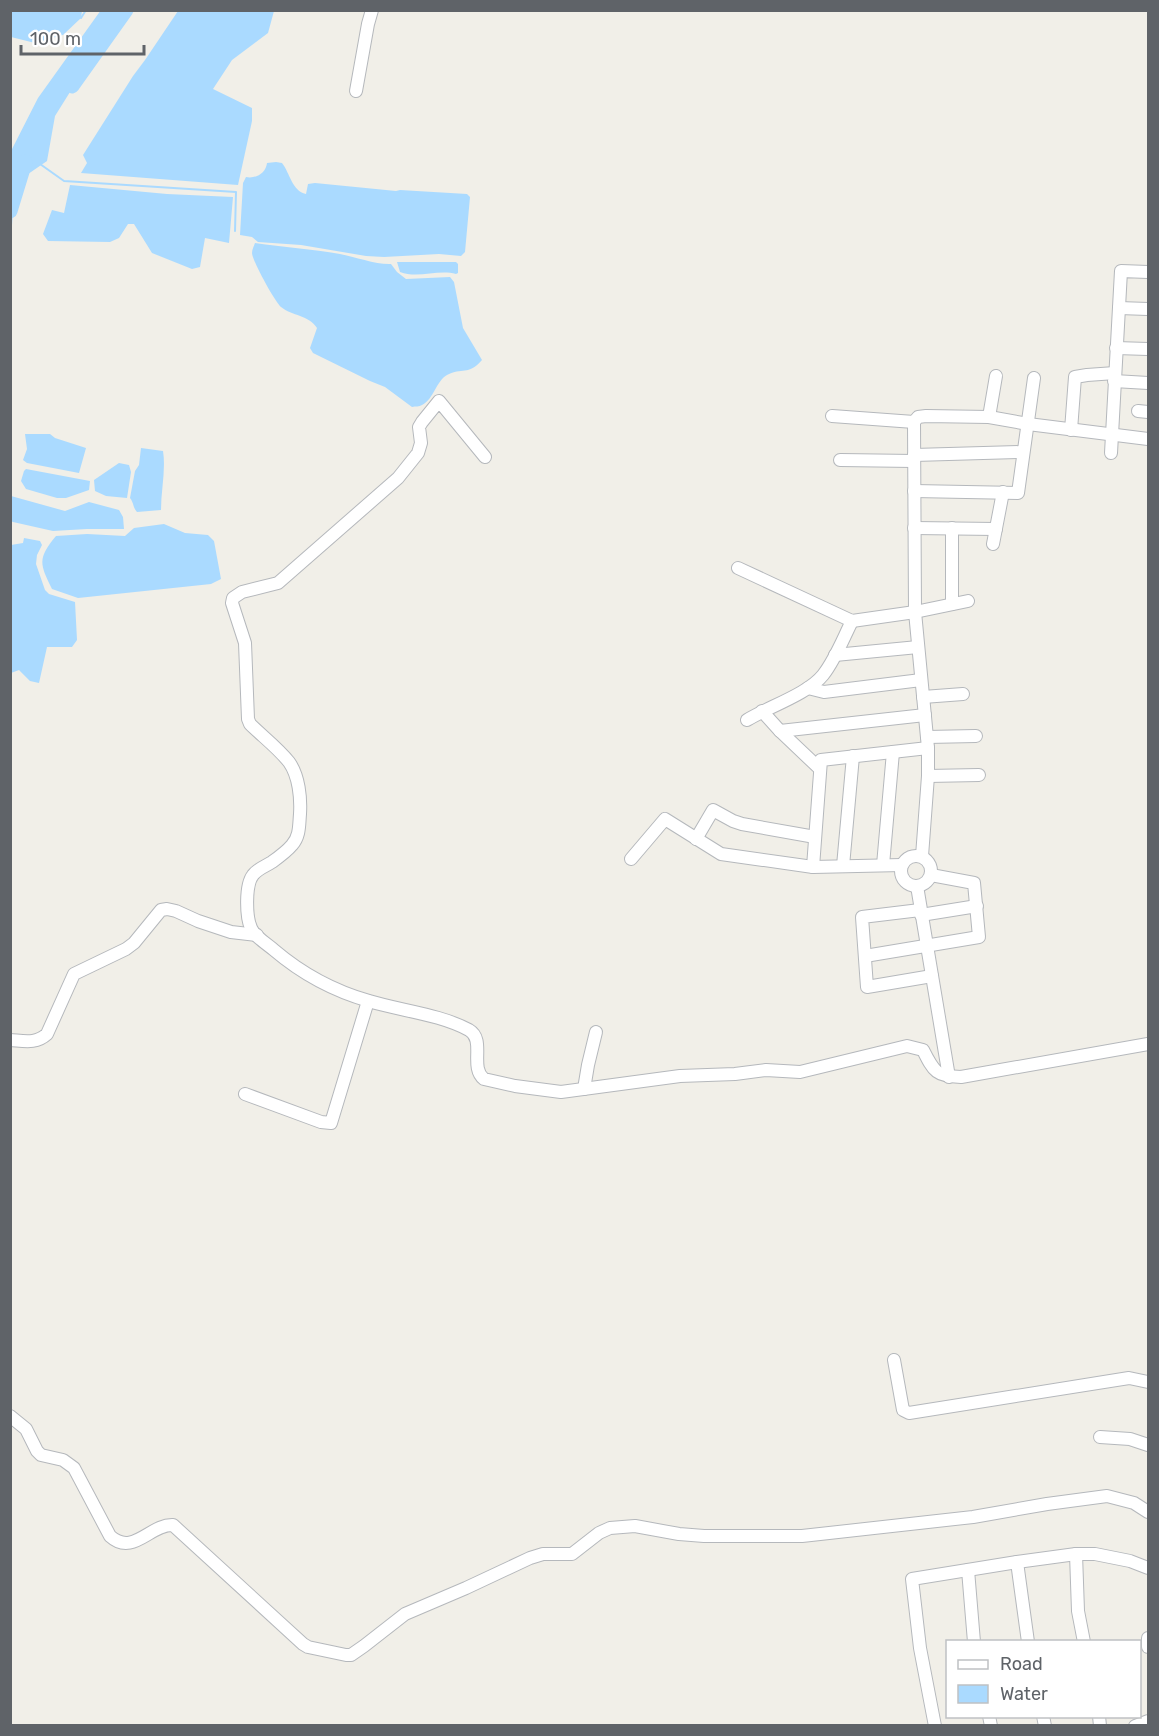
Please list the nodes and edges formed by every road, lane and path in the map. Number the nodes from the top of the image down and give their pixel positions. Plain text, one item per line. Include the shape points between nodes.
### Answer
1 (372, 10) edge
2 (356, 91) dead end
3 (1149, 272) edge
4 (1119, 308) junction
5 (1149, 309) edge
6 (1116, 348) junction
7 (1149, 349) edge
8 (996, 375) dead end
9 (1115, 377) junction
10 (1034, 378) dead end
11 (1149, 383) edge
12 (832, 416) dead end
13 (989, 417) junction
14 (914, 422) junction
15 (1028, 424) junction
16 (1071, 430) junction
17 (1112, 435) junction
18 (1149, 439) edge
19 (1022, 452) junction
20 (1111, 453) dead end
21 (485, 457) dead end
22 (914, 458) junction
23 (840, 460) dead end
24 (914, 491) junction
25 (1003, 492) junction
26 (914, 528) junction
27 (952, 528) junction
28 (996, 529) junction
29 (993, 544) dead end
30 (738, 568) dead end
31 (968, 601) dead end
32 (952, 604) junction
33 (915, 612) junction
34 (852, 621) junction
35 (918, 647) junction
36 (836, 655) junction
37 (921, 680) junction
38 (808, 688) junction
39 (963, 694) dead end
40 (923, 697) junction
41 (762, 711) junction
42 (925, 715) junction
43 (747, 720) dead end
44 (780, 731) junction
45 (976, 736) dead end
46 (928, 743) junction
47 (893, 752) junction
48 (853, 756) junction
49 (820, 769) junction
50 (980, 775) dead end
51 (928, 776) junction
52 (815, 837) junction
53 (696, 839) junction
54 (921, 856) junction
55 (631, 859) dead end
56 (883, 865) junction
57 (902, 865) junction
58 (843, 866) junction
59 (813, 867) junction
60 (931, 875) junction
61 (917, 886) junction
62 (977, 906) junction
63 (921, 912) junction
64 (257, 935) junction
65 (926, 946) junction
66 (865, 956) junction
67 (932, 976) junction
68 (368, 1001) junction
69 (596, 1032) dead end
70 (10, 1040) edge
71 (1149, 1044) edge
72 (949, 1077) junction
73 (584, 1089) junction
74 (245, 1094) dead end
75 (894, 1360) dead end
76 (1149, 1382) edge
77 (10, 1416) edge
78 (1100, 1437) dead end
79 (1149, 1445) edge
80 (1149, 1512) edge
81 (1076, 1554) junction
82 (1017, 1562) junction
83 (1149, 1568) edge
84 (968, 1570) junction
85 (1149, 1638) edge
86 (974, 1640) edge
87 (1028, 1640) edge
88 (1084, 1640) edge
89 (1149, 1647) edge
90 (1149, 1721) edge
91 (935, 1725) edge
92 (1135, 1725) edge

1 - 2 street
3 - 4 street via 1121,271
4 - 5 street
4 - 6 street
6 - 7 street
6 - 9 street
8 - 13 street
9 - 11 street
9 - 16 street via 1075,377
9 - 17 street
10 - 15 street
12 - 14 street
13 - 14 street via 918,417
13 - 15 street
14 - 22 street
15 - 16 street
15 - 19 street
16 - 17 street
17 - 18 street
17 - 20 street
19 - 22 street
19 - 25 street via 1018,493
21 - 64 street via 439,401 419,427 418,453 398,478 278,583 233,598 245,642 248,719 294,771 300,803 299,831 294,843 250,880 248,913 250,927
22 - 23 street
22 - 24 street
24 - 25 street
24 - 26 street
25 - 28 street
26 - 27 street
26 - 33 street
27 - 28 street
27 - 32 street
28 - 29 street
30 - 34 street
31 - 32 street
32 - 33 street
33 - 34 street
33 - 35 street
34 - 36 street
35 - 36 street
35 - 37 street
36 - 38 street via 823,676
37 - 38 street via 824,692
37 - 40 street
38 - 41 street
39 - 40 street
40 - 42 street
41 - 43 street
41 - 44 street
42 - 44 street
42 - 46 street
44 - 49 street
45 - 46 street
46 - 47 street
46 - 51 street
47 - 48 street
47 - 56 street
48 - 49 street via 821,760
48 - 58 street
49 - 52 street
50 - 51 street
51 - 54 street
52 - 53 street via 733,821 713,810
52 - 59 street
53 - 55 street via 665,819
53 - 59 street via 721,854
54 - 57 street via 912,856
54 - 60 street via 929,862
56 - 57 street
56 - 58 street
57 - 61 street via 902,878
58 - 59 street
60 - 61 street via 926,883
60 - 62 street via 974,883
61 - 63 street
62 - 63 street
62 - 65 street via 979,937
63 - 65 street
63 - 66 street via 862,917
64 - 68 street via 302,971
64 - 70 street via 231,932 176,911 161,910 126,949 74,974 44,1038 32,1042
65 - 66 street
65 - 67 street
66 - 67 street via 867,987
67 - 72 street
68 - 73 street via 437,1018 473,1032 478,1072 484,1079 561,1092
68 - 74 street via 331,1124
69 - 73 street
71 - 72 street
72 - 73 street via 932,1068 923,1050 907,1046 800,1072 766,1070 680,1076
75 - 76 street via 903,1410 909,1413 1129,1378
77 - 80 street via 26,1429 41,1455 63,1460 74,1468 110,1536 117,1542 132,1542 173,1525 303,1644 346,1655 405,1614 530,1558 572,1554 610,1528 635,1526 704,1536 802,1536 973,1517 1107,1496 1134,1503
78 - 79 street
81 - 82 street
81 - 83 street via 1095,1554
81 - 88 street via 1078,1611
82 - 84 street
82 - 87 street
84 - 86 street
84 - 91 street via 912,1579
85 - 89 street
90 - 92 street

